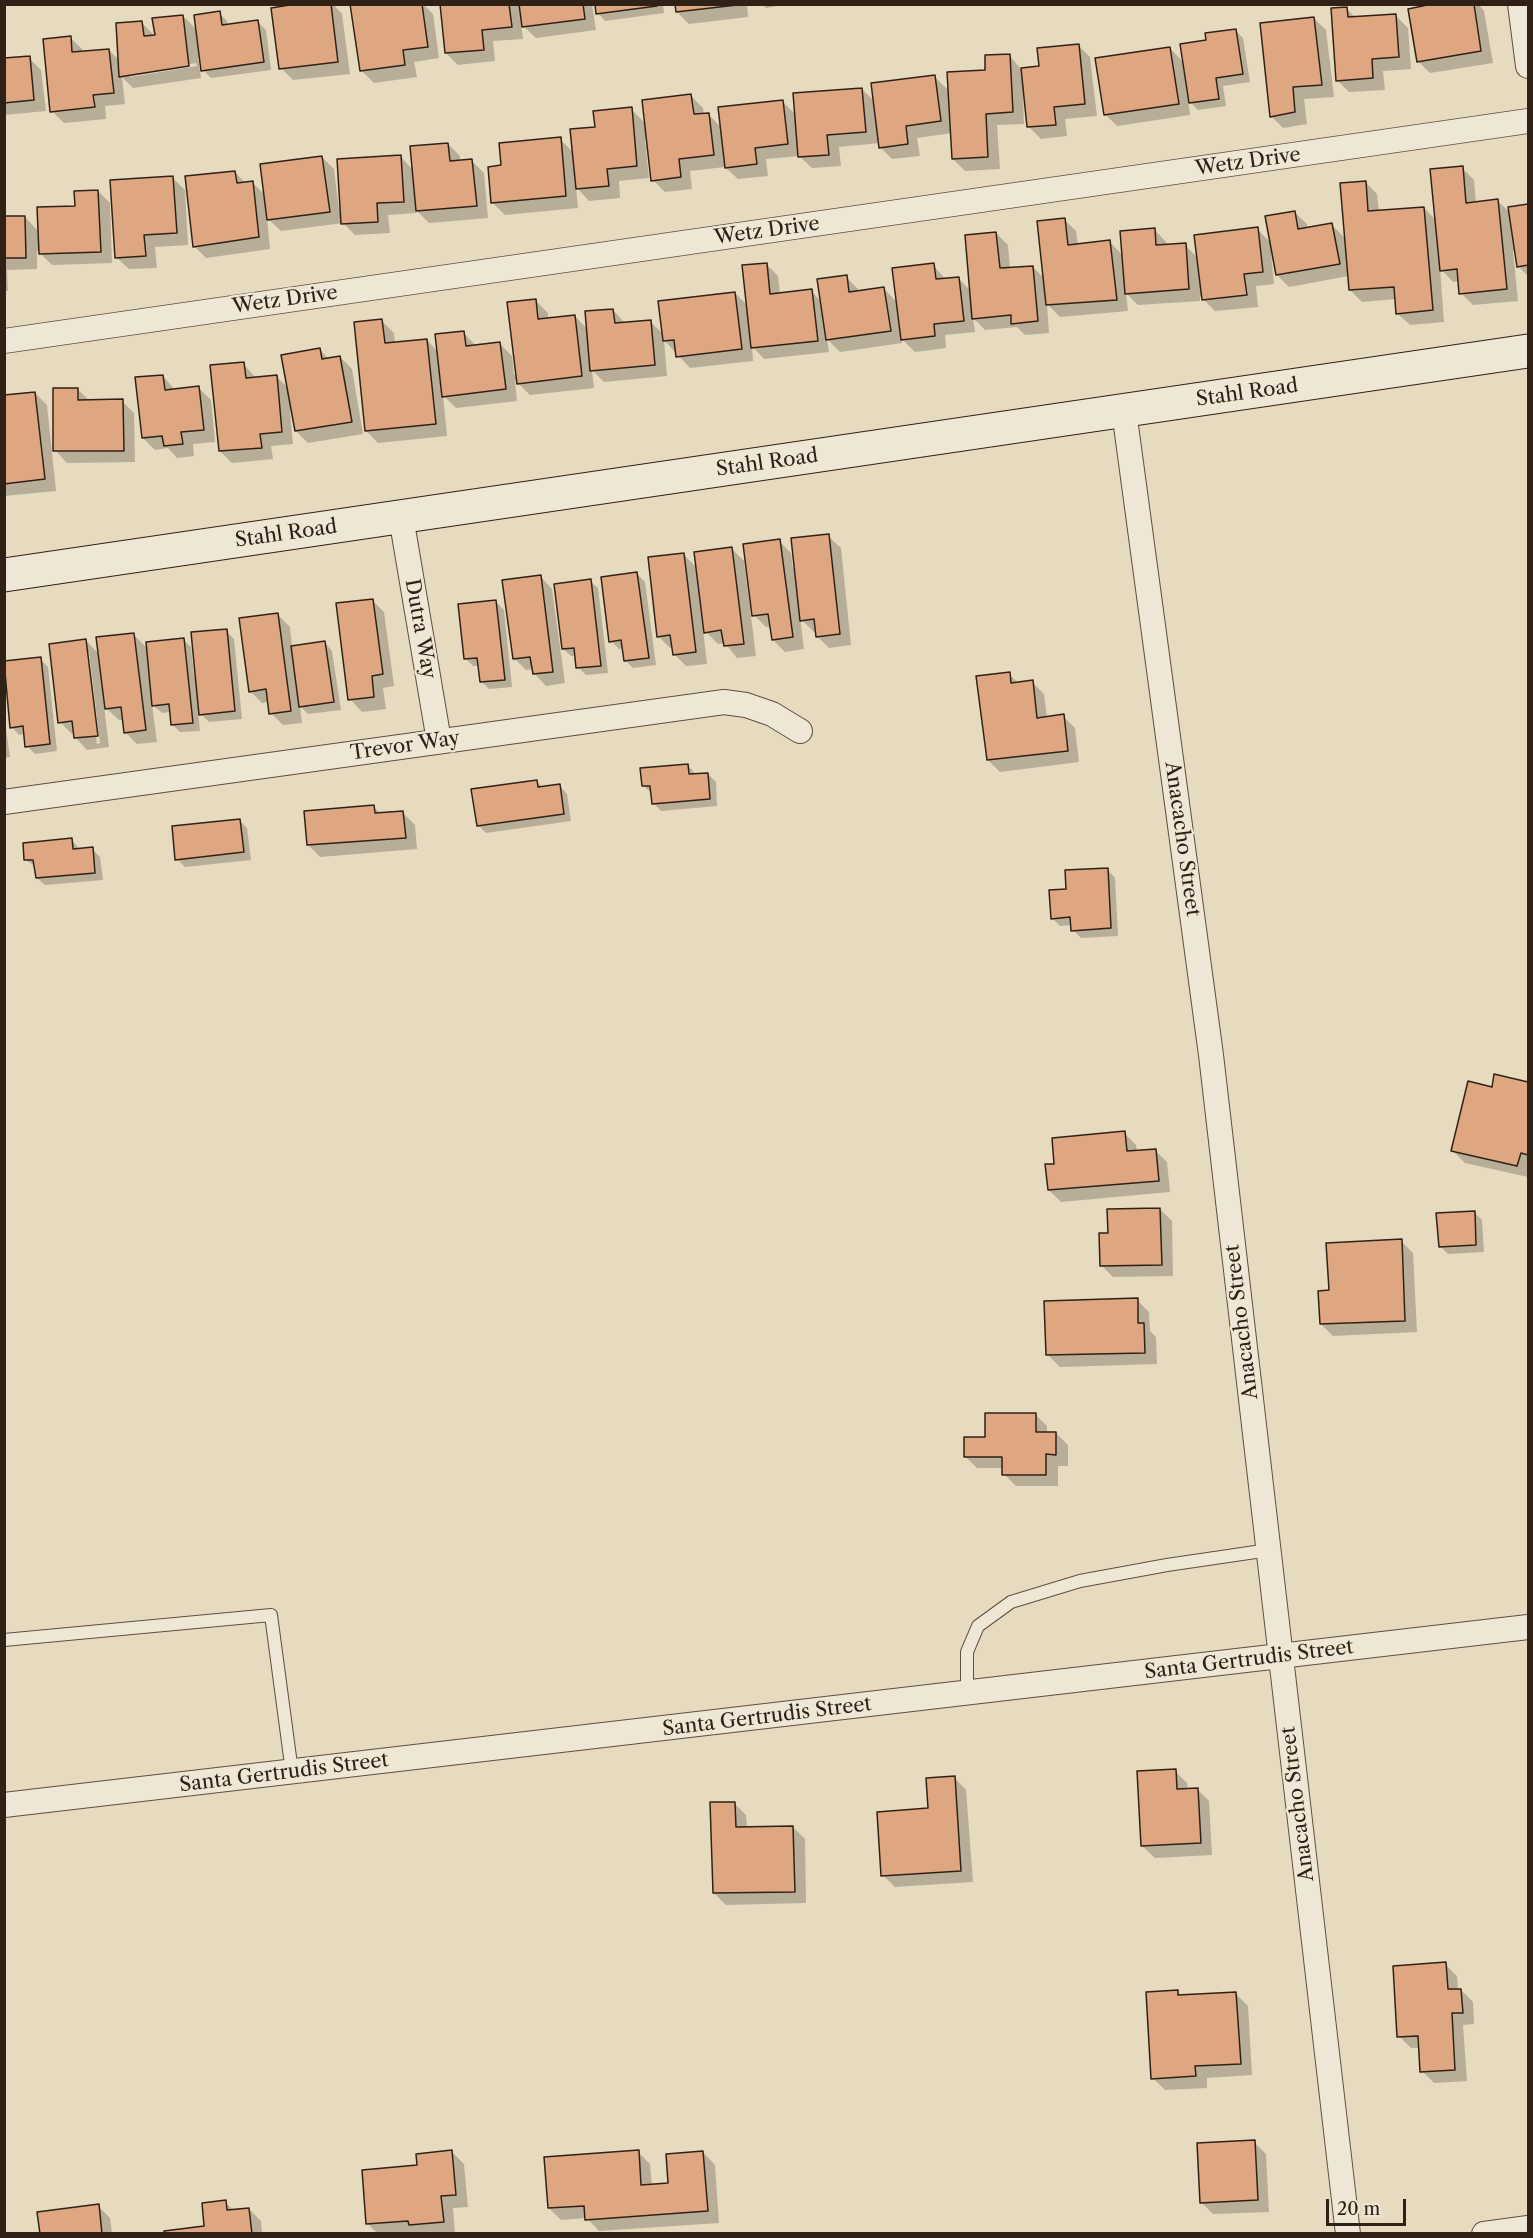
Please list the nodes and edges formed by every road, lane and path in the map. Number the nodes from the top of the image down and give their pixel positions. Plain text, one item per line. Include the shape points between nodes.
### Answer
1 (1520, 4) edge
2 (1528, 66) edge
3 (1528, 121) edge
4 (4, 341) edge
5 (1528, 351) edge
6 (1124, 411) junction
7 (401, 517) junction
8 (4, 575) edge
9 (800, 731) dead end
10 (439, 741) junction
11 (4, 802) edge
12 (1269, 1550) junction
13 (1528, 1627) edge
14 (4, 1640) edge
15 (1281, 1656) junction
16 (968, 1693) junction
17 (292, 1772) junction
18 (4, 1805) edge
19 (1528, 2228) edge
20 (1348, 2234) edge
21 (1484, 2234) edge

1 - 2 street
3 - 4 street, Wetz Drive
5 - 6 street, Stahl Road
6 - 7 street, Stahl Road
6 - 12 street, Anacacho Street via 1211,1055
7 - 8 street, Stahl Road
7 - 10 street, Dutra Way
9 - 10 street, Trevor Way via 772,714 723,702
10 - 11 street, Trevor Way
12 - 15 street, Anacacho Street
12 - 16 lane via 1080,1581 1011,1602 978,1626 967,1652
13 - 15 street, Santa Gertrudis Street
14 - 17 lane via 271,1615
15 - 16 street, Santa Gertrudis Street
15 - 20 street, Anacacho Street
16 - 17 street, Santa Gertrudis Street
17 - 18 street, Santa Gertrudis Street
19 - 21 street

